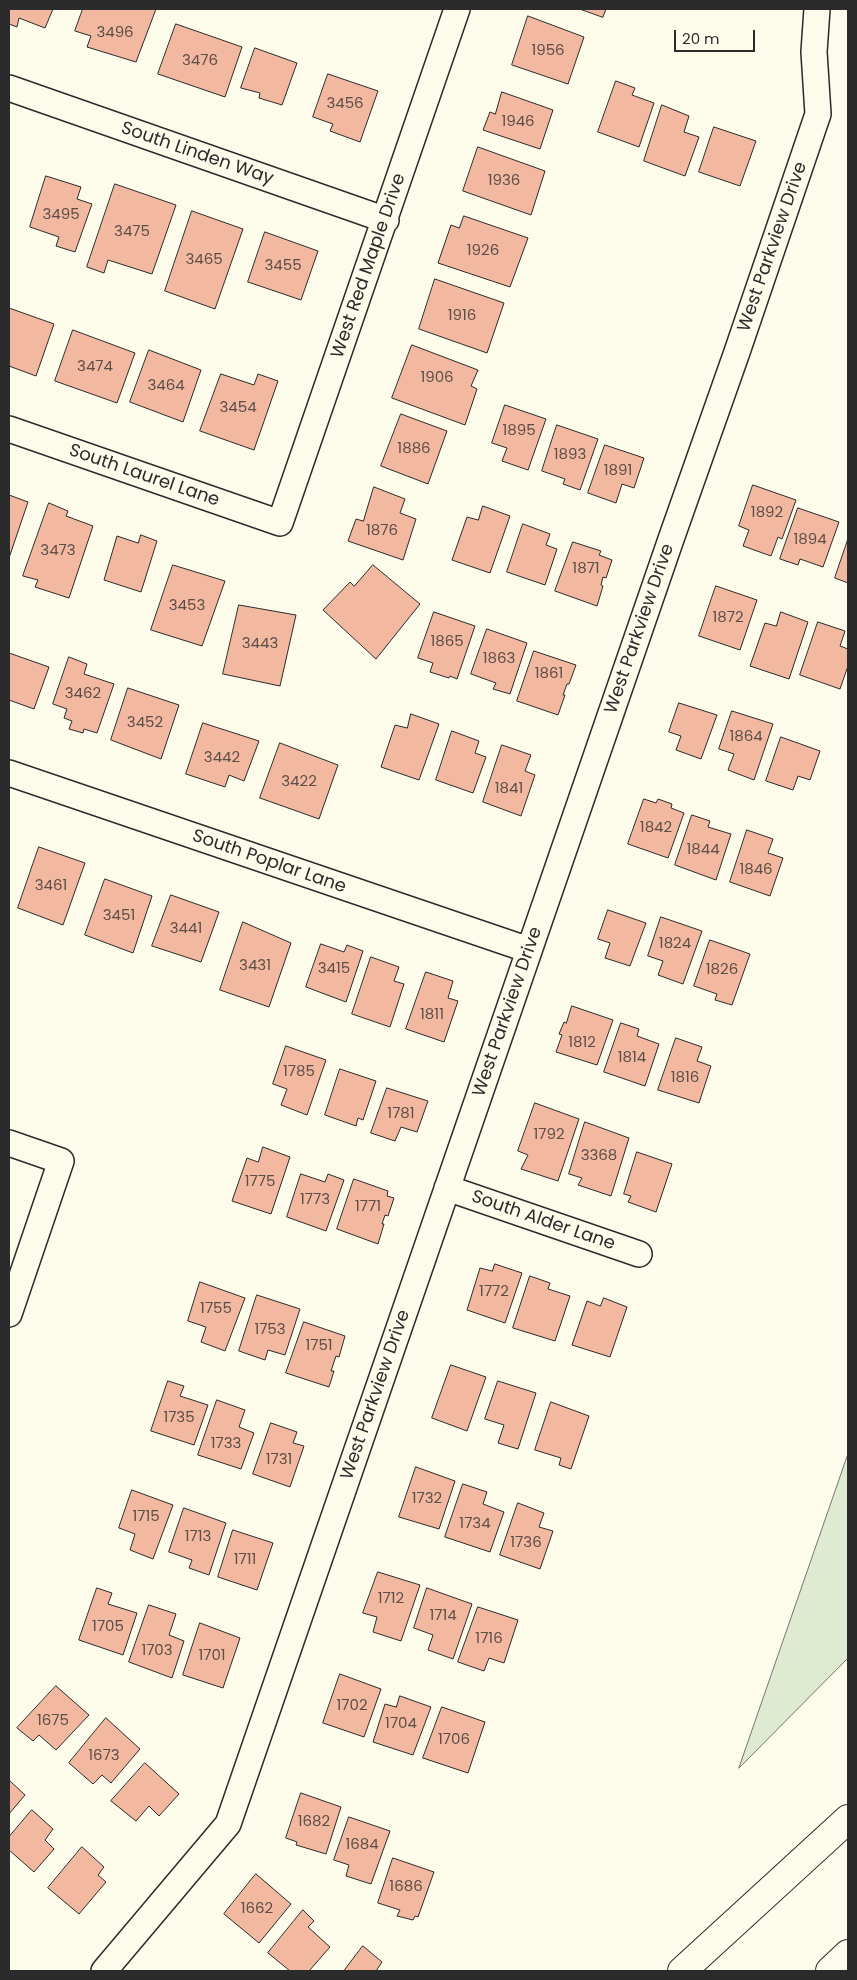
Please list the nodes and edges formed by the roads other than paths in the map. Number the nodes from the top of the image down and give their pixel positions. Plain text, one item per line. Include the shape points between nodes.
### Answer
1 (457, 9) edge
2 (816, 10) edge
3 (9, 88) edge
4 (386, 220) junction
5 (9, 429) edge
6 (280, 523) joint
7 (9, 774) edge
8 (529, 950) junction
9 (9, 1143) edge
10 (447, 1188) junction
11 (639, 1254) dead end
12 (9, 1314) edge
13 (848, 1819) edge
14 (848, 1954) edge
15 (104, 1971) edge
16 (682, 1971) edge
17 (830, 1971) edge

1 - 4 street, West Red Maple Drive
2 - 8 street, West Parkview Drive via 814,52 818,114
3 - 4 street, South Linden Way
4 - 6 street, West Red Maple Drive
5 - 6 street, South Laurel Lane
7 - 8 street, South Poplar Lane
8 - 10 street, West Parkview Drive
9 - 12 street via 62,1161
10 - 11 street, South Alder Lane
10 - 15 street, West Parkview Drive via 228,1824
13 - 16 highway
14 - 17 highway

